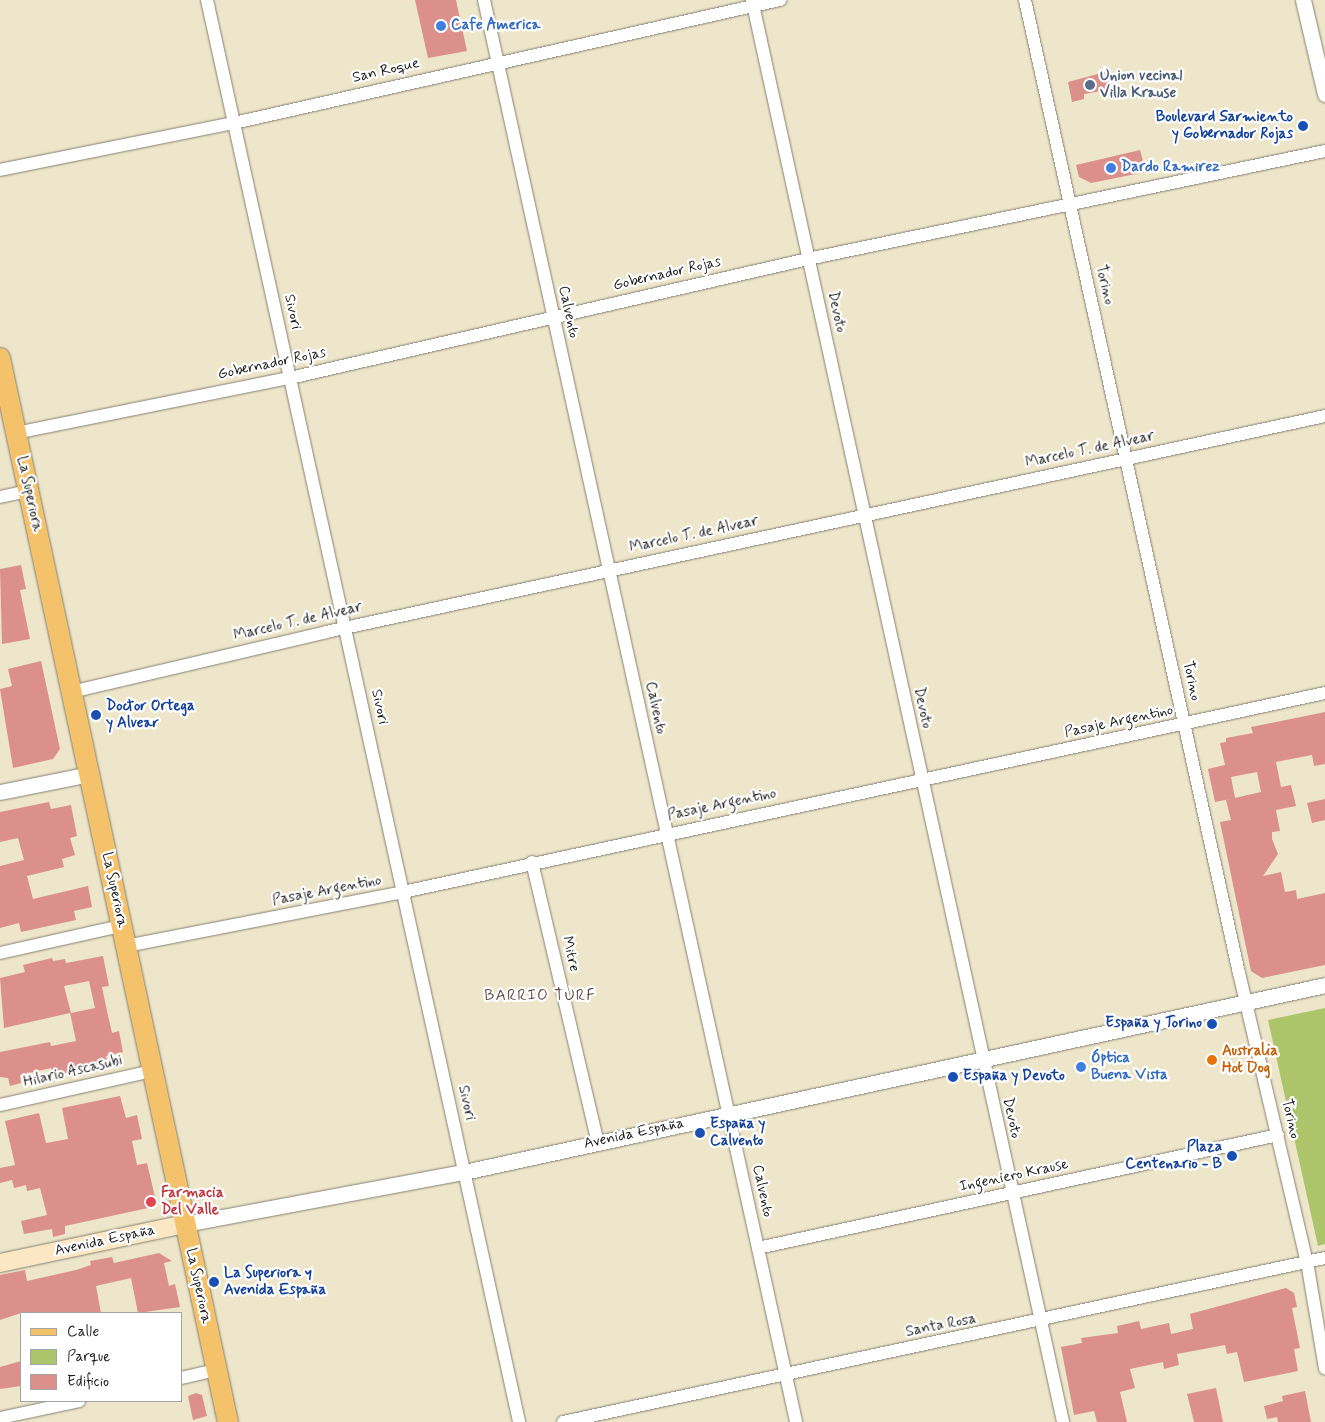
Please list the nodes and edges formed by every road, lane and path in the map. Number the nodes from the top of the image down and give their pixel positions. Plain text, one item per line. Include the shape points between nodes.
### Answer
1 (207, 0) edge
2 (484, 0) edge
3 (780, 0) edge
4 (1025, 0) edge
5 (1303, 0) edge
6 (753, 3) edge
7 (498, 62) junction
8 (1325, 94) edge
9 (234, 123) junction
10 (1325, 151) edge
11 (0, 170) edge
12 (1069, 202) junction
13 (808, 259) junction
14 (552, 317) junction
15 (0, 358) edge
16 (290, 378) junction
17 (1325, 416) edge
18 (16, 433) junction
19 (1126, 458) junction
20 (28, 491) junction
21 (0, 497) edge
22 (864, 515) junction
23 (609, 570) junction
24 (345, 628) junction
25 (71, 692) junction
26 (1325, 693) edge
27 (1184, 725) junction
28 (89, 774) junction
29 (921, 778) junction
30 (0, 792) edge
31 (666, 834) junction
32 (532, 862) junction
33 (403, 892) junction
34 (122, 926) junction
35 (126, 946) junction
36 (0, 953) edge
37 (1325, 985) edge
38 (1246, 1002) junction
39 (982, 1061) junction
40 (152, 1071) junction
41 (0, 1105) edge
42 (729, 1114) junction
43 (1278, 1135) junction
44 (597, 1140) junction
45 (464, 1172) junction
46 (1010, 1194) junction
47 (185, 1224) junction
48 (758, 1248) junction
49 (1325, 1258) edge
50 (1307, 1262) junction
51 (0, 1263) edge
52 (1041, 1322) junction
53 (1325, 1368) edge
54 (216, 1370) junction
55 (786, 1374) junction
56 (182, 1378) edge
57 (73, 1402) edge
58 (611, 1417) edge
59 (0, 1418) edge
60 (228, 1422) edge
61 (520, 1422) edge
62 (563, 1422) edge
63 (796, 1422) edge
64 (1063, 1422) edge

1 - 9 street, Sivori
2 - 7 street, Calvento
3 - 6 street, San Roque
4 - 12 street, Torino
5 - 8 street
6 - 7 street, San Roque
6 - 13 street, Devoto
7 - 9 street, San Roque
7 - 14 street, Calvento
9 - 11 street, San Roque
9 - 16 street, Sivori
10 - 12 street, Gobernador Rojas
12 - 13 street, Gobernador Rojas
12 - 19 street, Torino
13 - 14 street, Gobernador Rojas
13 - 22 street, Devoto
14 - 16 street, Gobernador Rojas
14 - 23 street, Calvento
15 - 18 main road, La Superiora
16 - 18 street, Gobernador Rojas
16 - 24 street, Sivori
17 - 19 street, Marcelo T. de Alvear
18 - 20 main road, La Superiora
19 - 22 street, Marcelo T. de Alvear
19 - 27 street, Torino
20 - 21 street
20 - 25 main road, La Superiora
22 - 23 street, Marcelo T. de Alvear
22 - 29 street, Devoto
23 - 24 street, Marcelo T. de Alvear
23 - 31 street, Calvento
24 - 25 street, Marcelo T. de Alvear
24 - 33 street, Sivori
25 - 28 main road, La Superiora
26 - 27 street, Pasaje Argentino
27 - 29 street, Pasaje Argentino
27 - 38 street, Torino
28 - 30 street
28 - 34 main road, La Superiora
29 - 31 street, Pasaje Argentino
29 - 39 street, Devoto
31 - 32 street, Pasaje Argentino
31 - 42 street, Calvento
32 - 33 street, Pasaje Argentino
32 - 44 street, Mitre
33 - 35 street, Pasaje Argentino
33 - 45 street, Sivori
34 - 35 main road, La Superiora
34 - 36 street
35 - 40 main road, La Superiora
37 - 38 street, Avenida España
38 - 39 street, Avenida España
38 - 43 street, Torino
39 - 42 street, Avenida España
39 - 46 street, Devoto
40 - 41 street, Hilario Ascasubi
40 - 47 main road, La Superiora
42 - 44 street, Avenida España
42 - 48 street, Calvento
43 - 46 street, Ingeniero Krause
43 - 50 street, Torino
44 - 45 street, Avenida España
45 - 47 street, Avenida España
45 - 61 street, Sivori
46 - 48 street, Ingeniero Krause
46 - 52 street, Devoto
47 - 51 main road, Avenida España
47 - 54 main road, La Superiora
48 - 55 street, Calvento
49 - 50 street, Santa Rosa
50 - 52 street, Santa Rosa
50 - 53 street, Torino
52 - 55 street, Santa Rosa
52 - 64 street, Devoto
54 - 56 street
54 - 60 main road, La Superiora
55 - 58 street, Santa Rosa
55 - 63 street, Calvento
57 - 59 street
58 - 62 street, Santa Rosa

